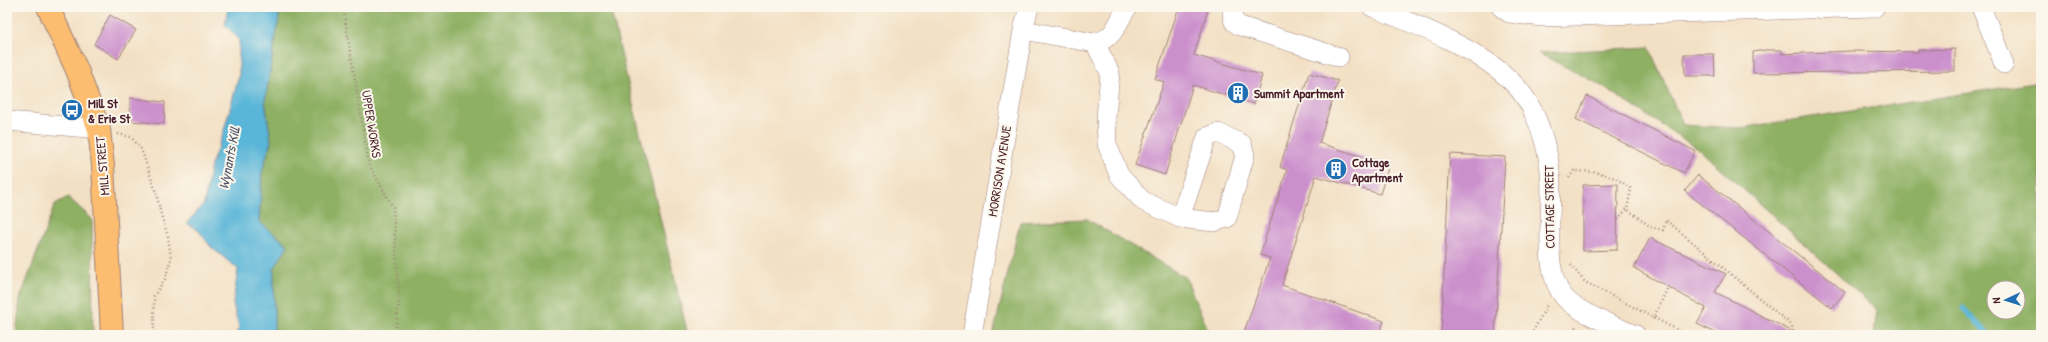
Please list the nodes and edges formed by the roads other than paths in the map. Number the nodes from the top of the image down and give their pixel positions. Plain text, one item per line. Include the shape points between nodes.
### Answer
1 (48, 7) edge
2 (1029, 7) edge
3 (1128, 7) edge
4 (1234, 7) edge
5 (1372, 7) edge
6 (1501, 7) edge
7 (1874, 7) edge
8 (1981, 7) edge
9 (1023, 30) junction
10 (1095, 43) junction
11 (1339, 56) dead end
12 (2004, 64) dead end
13 (7, 121) edge
14 (107, 131) junction
15 (1180, 218) junction
16 (112, 335) edge
17 (972, 335) edge
18 (1636, 335) edge

1 - 14 main road, MILL STREET
2 - 9 street, MORRISON AVENUE
3 - 10 street via 1112,35
4 - 11 street via 1234,22 1240,26
5 - 18 street, COTTAGE STREET via 1455,44 1489,62 1511,80 1527,101 1547,152 1551,184 1550,255 1558,289 1565,299 1583,311
6 - 7 street via 1509,13 1542,17
8 - 12 street
9 - 10 street
9 - 17 street, MORRISON AVENUE
10 - 15 street via 1110,72 1106,117 1107,144 1119,175 1143,200
13 - 14 street
14 - 16 main road, MILL STREET via 104,166
15 - 15 street via 1207,137 1218,133 1242,144 1245,155 1228,218 1214,222

